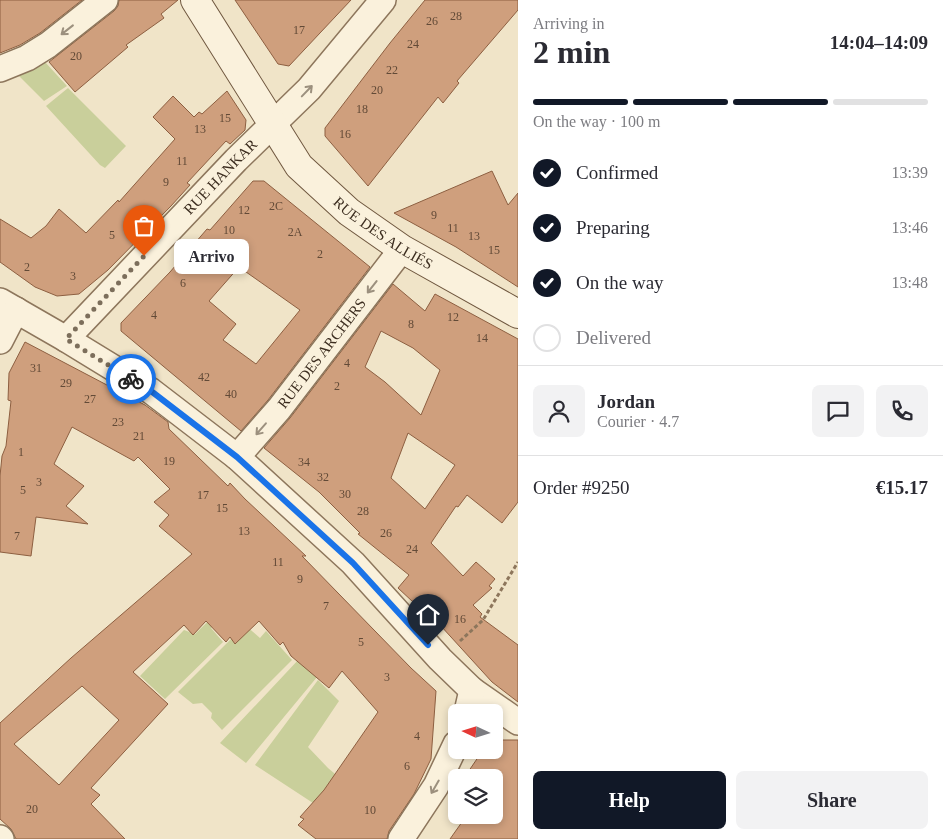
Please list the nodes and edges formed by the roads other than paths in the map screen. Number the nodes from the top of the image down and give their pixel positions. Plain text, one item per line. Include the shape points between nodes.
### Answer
1 (105, 0) edge
2 (195, 0) edge
3 (383, 0) edge
4 (0, 69) edge
5 (272, 125) junction
6 (402, 249) junction
7 (8, 305) edge
8 (518, 314) edge
9 (66, 339) junction
10 (0, 341) edge
11 (237, 457) junction
12 (470, 701) edge
13 (518, 722) edge
14 (449, 759) edge
15 (401, 839) edge

1 -> 4 street via 48,45
2 - 5 main road, RUE DES ALLIÉS
5 -> 3 street, RUE HANKAR via 309,90
5 - 6 main road, RUE DES ALLIÉS via 299,166 326,192
5 - 9 street, RUE HANKAR
6 - 8 main road, RUE DES ALLIÉS
6 -> 11 street, RUE DES ARCHERS via 279,409
7 - 9 street
7 - 10 street
9 - 11 street via 151,391
11 - 12 street via 353,563 440,659
12 - 13 street
14 -> 15 street via 436,786

